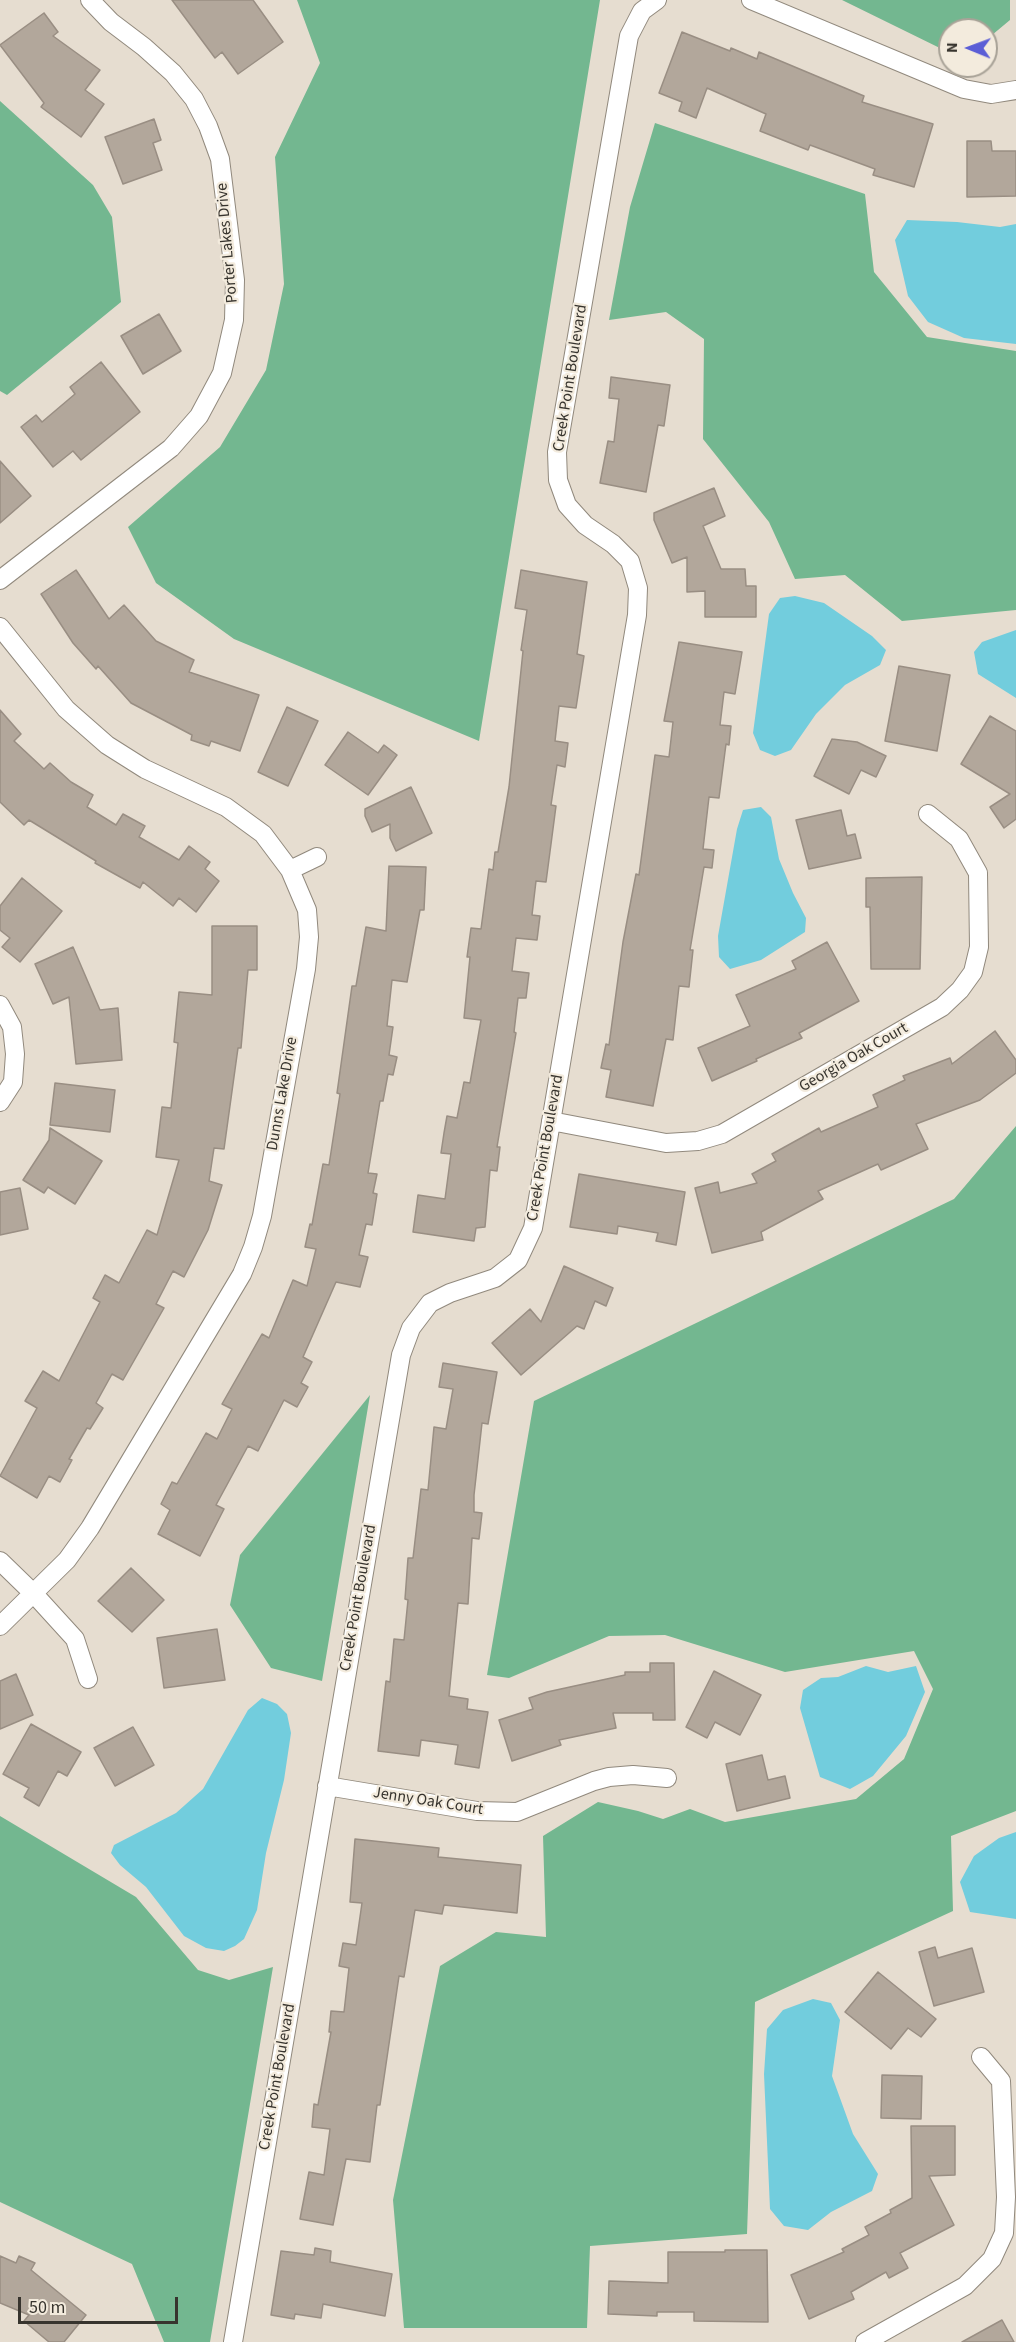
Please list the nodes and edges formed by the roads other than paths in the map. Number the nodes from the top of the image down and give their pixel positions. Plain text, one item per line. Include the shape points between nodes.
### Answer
1 (90, 0) edge
2 (657, 0) edge
3 (751, 0) edge
4 (1016, 90) edge
5 (0, 580) edge
6 (0, 627) edge
7 (928, 814) dead end
8 (317, 858) dead end
9 (290, 870) junction
10 (0, 1005) edge
11 (0, 1102) edge
12 (551, 1121) junction
13 (0, 1562) edge
14 (34, 1594) junction
15 (0, 1626) edge
16 (88, 1679) dead end
17 (667, 1778) dead end
18 (327, 1786) junction
19 (981, 2056) dead end
20 (233, 2342) edge
21 (865, 2342) edge

1 - 5 street, Porter Lakes Drive via 173,73 194,99 208,126 220,159 235,280 234,320 222,373 199,416 171,448
2 - 12 street, Creek Point Boulevard via 642,11 629,36 557,452 558,480 567,505 630,561 638,588 638,615
3 - 4 street via 964,89 990,93
6 - 9 street, Dunns Lake Drive via 66,709 108,745 145,769 226,807 264,834
7 - 12 street, Georgia Oak Court via 959,840 978,873 979,947 973,972 942,1007 714,1137 666,1143
8 - 9 street
9 - 14 street, Dunns Lake Drive via 307,910 307,958 254,1247 242,1274 90,1528 67,1560
10 - 11 street via 12,1027 15,1054 12,1082
12 - 18 street, Creek Point Boulevard via 533,1228 518,1260 495,1278 430,1303 411,1328 401,1355
13 - 14 street
14 - 15 street, Dunns Lake Drive
14 - 16 street via 75,1640
17 - 18 street, Jenny Oak Court via 609,1777 517,1812 477,1811
18 - 20 street, Creek Point Boulevard
19 - 21 street via 1001,2081 1004,2233 992,2259 965,2286

